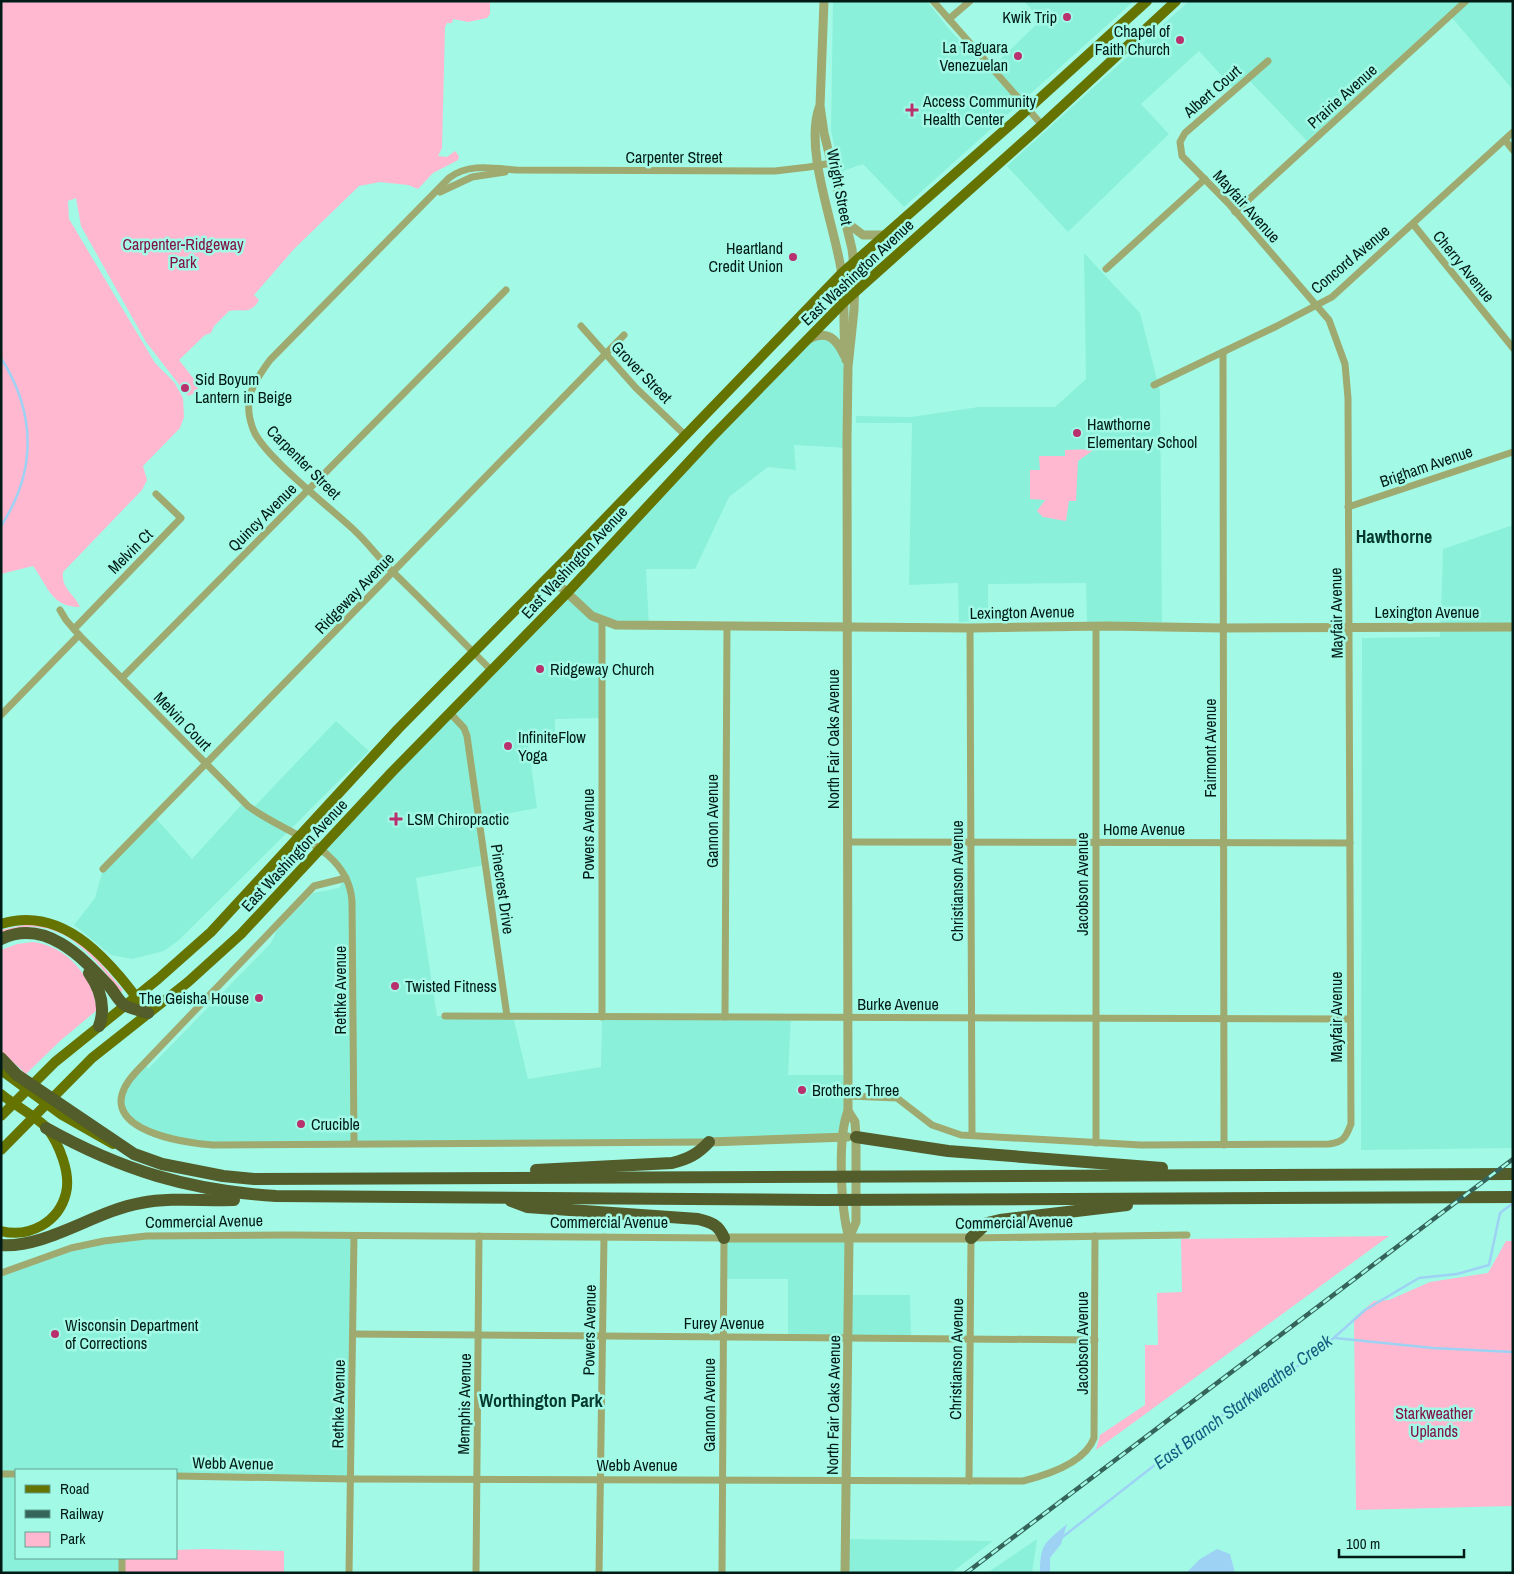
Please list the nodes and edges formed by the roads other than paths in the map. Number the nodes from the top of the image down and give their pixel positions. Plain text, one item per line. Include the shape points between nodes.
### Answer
1 (824, 1) edge
2 (933, 1) edge
3 (970, 1) edge
4 (1147, 1) edge
5 (1176, 1) edge
6 (1466, 1) edge
7 (949, 19) junction
8 (1268, 61) dead end
9 (820, 106) junction
10 (1029, 108) junction
11 (1042, 125) junction
12 (1513, 132) edge
13 (1504, 140) junction
14 (1180, 147) joint
15 (1513, 150) edge
16 (831, 162) junction
17 (819, 165) junction
18 (1205, 179) junction
19 (1235, 212) junction
20 (846, 222) junction
21 (1413, 224) junction
22 (886, 235) junction
23 (854, 263) junction
24 (1106, 269) dead end
25 (842, 273) junction
26 (506, 290) dead end
27 (855, 292) junction
28 (844, 302) junction
29 (1318, 305) junction
30 (581, 326) dead end
31 (624, 335) dead end
32 (806, 340) junction
33 (1513, 348) edge
34 (1223, 352) junction
35 (606, 354) junction
36 (847, 362) junction
37 (1154, 384) dead end
38 (685, 435) junction
39 (1513, 452) edge
40 (309, 489) junction
41 (156, 494) dead end
42 (1348, 507) junction
43 (393, 572) junction
44 (549, 576) junction
45 (567, 593) junction
46 (60, 610) dead end
47 (602, 621) junction
48 (727, 626) junction
49 (1096, 626) junction
50 (1513, 626) edge
51 (848, 627) junction
52 (970, 628) junction
53 (1224, 628) junction
54 (1350, 628) junction
55 (74, 629) junction
56 (79, 635) junction
57 (473, 652) junction
58 (491, 670) junction
59 (122, 678) junction
60 (450, 713) junction
61 (1, 714) edge
62 (205, 764) junction
63 (298, 836) junction
64 (847, 842) junction
65 (970, 842) junction
66 (1096, 842) junction
67 (1224, 842) junction
68 (1350, 843) junction
69 (320, 849) junction
70 (103, 869) dead end
71 (346, 878) junction
72 (1, 924) edge
73 (1, 939) edge
74 (76, 954) junction
75 (136, 997) junction
76 (124, 1006) junction
77 (148, 1013) junction
78 (445, 1016) dead end
79 (507, 1016) junction
80 (602, 1017) junction
81 (724, 1017) junction
82 (848, 1017) junction
83 (971, 1018) junction
84 (1096, 1018) junction
85 (1224, 1019) junction
86 (1350, 1019) junction
87 (99, 1026) junction
88 (1, 1058) edge
89 (1, 1070) edge
90 (1, 1094) edge
91 (848, 1096) junction
92 (848, 1111) junction
93 (1, 1116) edge
94 (46, 1128) junction
95 (972, 1135) junction
96 (856, 1137) junction
97 (842, 1138) junction
98 (354, 1142) junction
99 (709, 1142) junction
100 (1096, 1143) junction
101 (1224, 1145) junction
102 (1, 1150) edge
103 (134, 1154) junction
104 (1513, 1174) edge
105 (1246, 1176) junction
106 (363, 1180) junction
107 (276, 1196) junction
108 (1513, 1197) edge
109 (499, 1198) junction
110 (1193, 1198) junction
111 (1, 1231) edge
112 (1187, 1235) dead end
113 (354, 1236) junction
114 (479, 1236) junction
115 (1096, 1236) junction
116 (604, 1237) junction
117 (724, 1238) junction
118 (849, 1238) junction
119 (971, 1238) junction
120 (1, 1245) edge
121 (1, 1273) edge
122 (353, 1334) junction
123 (478, 1335) junction
124 (602, 1336) junction
125 (723, 1337) junction
126 (848, 1338) junction
127 (970, 1339) junction
128 (1095, 1340) junction
129 (1089, 1447) joint
130 (1, 1474) edge
131 (15, 1474) edge
132 (178, 1476) edge
133 (350, 1479) junction
134 (476, 1479) junction
135 (600, 1479) junction
136 (722, 1479) junction
137 (847, 1480) junction
138 (969, 1481) junction
139 (122, 1559) edge
140 (122, 1573) edge
141 (349, 1573) edge
142 (476, 1573) edge
143 (599, 1573) edge
144 (722, 1573) edge
145 (845, 1573) edge

1 - 9 street, Wright Street
2 - 7 street
3 - 7 street
4 - 10 main road, East Washington Avenue
5 - 11 main road, East Washington Avenue
6 - 19 street, Prairie Avenue
7 - 10 street
8 - 14 street, Albert Court via 1185,133
9 - 16 street, Wright Street
9 - 17 street, Wright Street via 815,132
10 - 11 street
10 - 22 main road, East Washington Avenue
11 - 27 main road, East Washington Avenue
12 - 13 street, Concord Avenue
13 - 15 street
13 - 21 street, Concord Avenue
14 - 18 street, Mayfair Avenue via 1182,156
16 - 17 street, Carpenter Street
16 - 20 street, Wright Street
17 - 25 street, Wright Street
17 - 40 street, Carpenter Street via 774,171 468,169 454,174 270,360 254,381 248,406 253,431 269,452
18 - 19 street, Mayfair Avenue
18 - 24 street
19 - 29 street, Mayfair Avenue
20 - 22 street via 863,236
20 - 23 street, Wright Street
21 - 29 street, Concord Avenue via 1332,297
21 - 33 street, Cherry Avenue
22 - 23 main road, East Washington Avenue
23 - 25 main road, East Washington Avenue
23 - 27 street, North Fair Oaks Avenue
25 - 28 street, North Fair Oaks Avenue
25 - 38 main road, East Washington Avenue
26 - 40 street, Quincy Avenue
27 - 28 main road, East Washington Avenue
27 - 36 street, North Fair Oaks Avenue
28 - 32 main road, East Washington Avenue
28 - 36 street, North Fair Oaks Avenue
29 - 34 street, Concord Avenue
29 - 42 street, Mayfair Avenue via 1329,320 1345,364
30 - 35 street, Grover Street
31 - 35 street, Ridgeway Avenue
32 - 36 street via 829,335 836,340
32 - 45 main road, East Washington Avenue
34 - 37 street, Concord Avenue
34 - 53 street, Fairmont Avenue
35 - 38 street, Grover Street
35 - 43 street, Ridgeway Avenue
36 - 51 street, North Fair Oaks Avenue
38 - 44 main road, East Washington Avenue
39 - 42 street, Brigham Avenue
40 - 43 street, Carpenter Street via 357,532
40 - 59 street, Quincy Avenue
41 - 55 street, Melvin Ct via 181,518
42 - 54 street, Mayfair Avenue
43 - 57 street, Carpenter Street
43 - 62 street, Ridgeway Avenue
44 - 45 street, Lexington Avenue
44 - 57 main road, East Washington Avenue
45 - 47 street, Lexington Avenue
45 - 58 main road, East Washington Avenue
46 - 55 street, Melvin Court
47 - 48 street, Lexington Avenue via 616,625
47 - 80 street, Powers Avenue
48 - 51 street, Lexington Avenue
48 - 81 street, Gannon Avenue
49 - 52 street, Lexington Avenue
49 - 53 street, Lexington Avenue
49 - 66 street, Jacobson Avenue
50 - 54 street, Lexington Avenue
51 - 52 street, Lexington Avenue
51 - 64 street, North Fair Oaks Avenue
52 - 65 street, Christianson Avenue
53 - 54 street, Lexington Avenue
53 - 67 street, Fairmont Avenue
54 - 68 street, Mayfair Avenue
55 - 56 street, Melvin Court
56 - 59 street, Melvin Court
56 - 61 street
57 - 58 street, Carpenter Street
57 - 63 main road, East Washington Avenue
58 - 60 main road, East Washington Avenue
59 - 62 street, Melvin Court
60 - 69 main road, East Washington Avenue
60 - 79 street, Pinecrest Drive via 467,736
62 - 63 street, Melvin Court via 252,809
62 - 70 street, Ridgeway Avenue
63 - 69 street, Melvin Court
63 - 75 main road, East Washington Avenue via 210,932
64 - 65 street, Home Avenue
64 - 82 street, North Fair Oaks Avenue
65 - 66 street, Home Avenue
65 - 83 street, Christianson Avenue
66 - 67 street, Home Avenue
66 - 84 street, Jacobson Avenue
67 - 68 street, Home Avenue
67 - 85 street, Fairmont Avenue
68 - 86 street, Mayfair Avenue
69 - 71 street, Rethke Avenue via 334,859
69 - 77 main road, East Washington Avenue via 221,954
71 - 98 street, Rethke Avenue via 352,893 353,925
71 - 98 street via 314,886 126,1084 120,1099 125,1115 136,1124 186,1142
72 - 75 main road via 30,918 54,923 93,950
73 - 74 highway via 19,933 43,934 58,940
74 - 76 highway via 110,987
74 - 87 highway via 99,991 103,1010
75 - 76 main road, East Washington Avenue
75 - 77 main road
76 - 77 highway
76 - 87 main road, East Washington Avenue
77 - 102 main road, East Washington Avenue via 73,1076
78 - 79 street, Burke Avenue
79 - 80 street, Burke Avenue
80 - 81 street, Burke Avenue
81 - 82 street, Burke Avenue
82 - 83 street, Burke Avenue
82 - 91 street, North Fair Oaks Avenue
83 - 84 street, Burke Avenue
83 - 95 street, Christianson Avenue
84 - 85 street, Burke Avenue
84 - 100 street, Jacobson Avenue
85 - 86 street, Burke Avenue
85 - 101 street, Fairmont Avenue
86 - 101 street, Mayfair Avenue via 1351,1124 1346,1137 1329,1144
87 - 93 main road, East Washington Avenue via 55,1062
88 - 103 highway via 17,1074
89 - 103 main road via 100,1139
90 - 94 main road
91 - 92 street, North Fair Oaks Avenue
91 - 95 street via 897,1098 932,1125
92 - 96 street, North Fair Oaks Avenue
92 - 97 street, North Fair Oaks Avenue
94 - 107 highway via 80,1147 158,1178 220,1192
94 - 111 main road via 62,1157 66,1172 63,1202 50,1220 39,1228
95 - 100 street
96 - 97 street
96 - 105 highway via 948,1151
96 - 118 street, North Fair Oaks Avenue via 856,1222
97 - 99 street
97 - 118 street, North Fair Oaks Avenue via 844,1222
98 - 99 street
99 - 106 highway via 688,1159 672,1163
100 - 101 street
103 - 106 highway via 162,1164 223,1176
104 - 105 highway
105 - 106 highway
107 - 109 highway
107 - 120 highway via 141,1203 34,1242
108 - 110 highway
109 - 110 highway
109 - 117 highway via 527,1207 698,1219 717,1226
110 - 119 highway via 1000,1220 987,1223
112 - 115 street, Commercial Avenue
113 - 114 street, Commercial Avenue
113 - 121 street, Commercial Avenue via 146,1236 83,1245
113 - 122 street, Rethke Avenue
114 - 116 street, Commercial Avenue
114 - 123 street, Memphis Avenue
115 - 119 street, Commercial Avenue
115 - 128 street, Jacobson Avenue
116 - 117 street, Commercial Avenue
116 - 124 street, Powers Avenue
117 - 118 street, Commercial Avenue
117 - 125 street, Gannon Avenue
118 - 119 street, Commercial Avenue
118 - 126 street, North Fair Oaks Avenue
119 - 127 street, Christianson Avenue
122 - 123 street, Furey Avenue
122 - 133 street, Rethke Avenue
123 - 124 street, Furey Avenue
123 - 134 street, Memphis Avenue
124 - 125 street, Furey Avenue
124 - 135 street, Powers Avenue
125 - 126 street, Furey Avenue
125 - 136 street, Gannon Avenue
126 - 127 street, Furey Avenue
126 - 137 street, North Fair Oaks Avenue
127 - 128 street, Furey Avenue
127 - 138 street, Christianson Avenue
128 - 129 street, Jacobson Avenue via 1096,1431
129 - 138 street, Webb Avenue via 1064,1468 1045,1476 1023,1481
130 - 131 street
132 - 133 street, Webb Avenue
133 - 134 street, Webb Avenue
133 - 141 street, Rethke Avenue
134 - 135 street, Webb Avenue
134 - 142 street, Memphis Avenue
135 - 136 street, Webb Avenue
135 - 143 street, Powers Avenue
136 - 137 street, Webb Avenue
136 - 144 street, Gannon Avenue
137 - 138 street, Webb Avenue
137 - 145 street, North Fair Oaks Avenue
139 - 140 street

